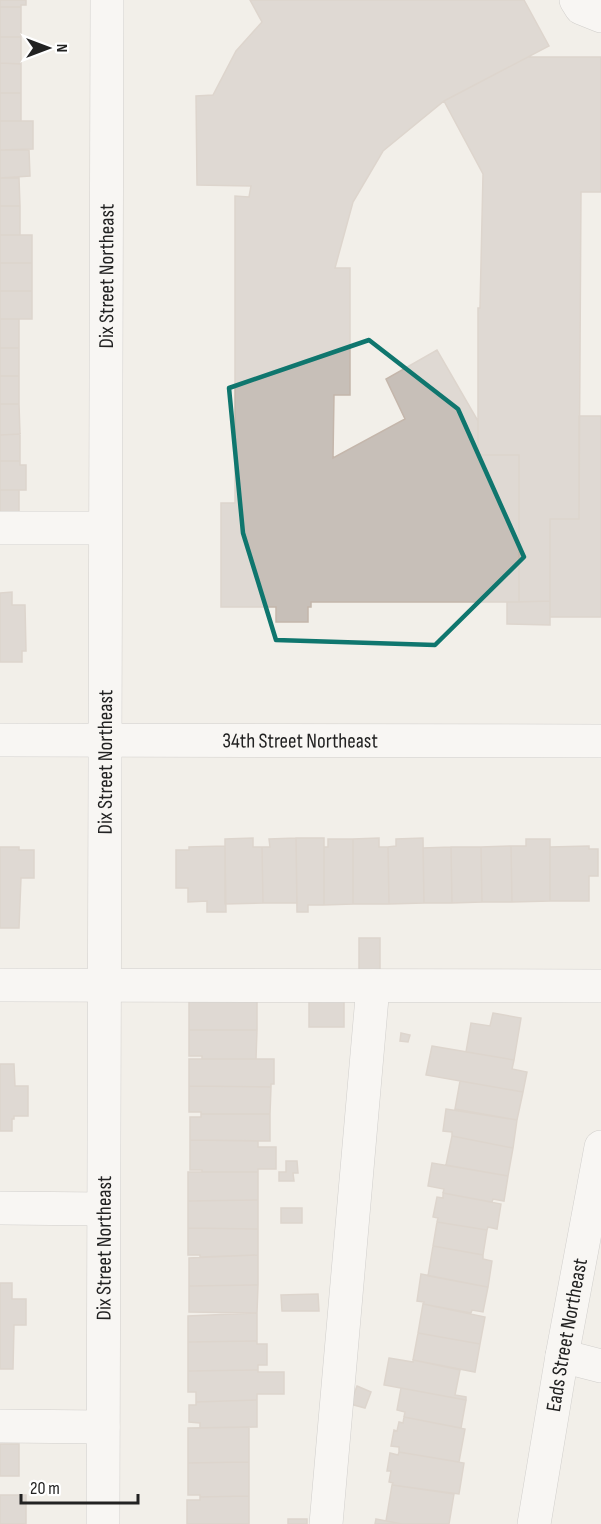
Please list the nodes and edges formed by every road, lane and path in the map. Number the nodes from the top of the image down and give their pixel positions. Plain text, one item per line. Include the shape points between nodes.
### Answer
1 (107, 0) edge
2 (576, 0) edge
3 (601, 16) edge
4 (0, 528) edge
5 (105, 528) junction
6 (0, 740) edge
7 (105, 740) junction
8 (601, 741) edge
9 (0, 985) edge
10 (104, 985) junction
11 (373, 986) junction
12 (601, 986) edge
13 (601, 1147) edge
14 (0, 1208) edge
15 (103, 1209) junction
16 (562, 1356) junction
17 (601, 1366) edge
18 (0, 1426) edge
19 (103, 1427) junction
20 (103, 1524) edge
21 (326, 1524) edge
22 (534, 1524) edge

1 - 5 street, Dix Street Northeast
2 - 3 street via 581,8
4 - 5 street
5 - 7 street, Dix Street Northeast
6 - 7 street, 34th Street Northeast
7 - 8 street, 34th Street Northeast
7 - 10 street, Dix Street Northeast
9 - 10 street
10 - 11 street
10 - 15 street, Dix Street Northeast
11 - 12 street
11 - 21 street
13 - 16 street, Eads Street Northeast
14 - 15 street
15 - 19 street, Dix Street Northeast
16 - 17 street
16 - 22 street, Eads Street Northeast
18 - 19 street
19 - 20 street, Dix Street Northeast

